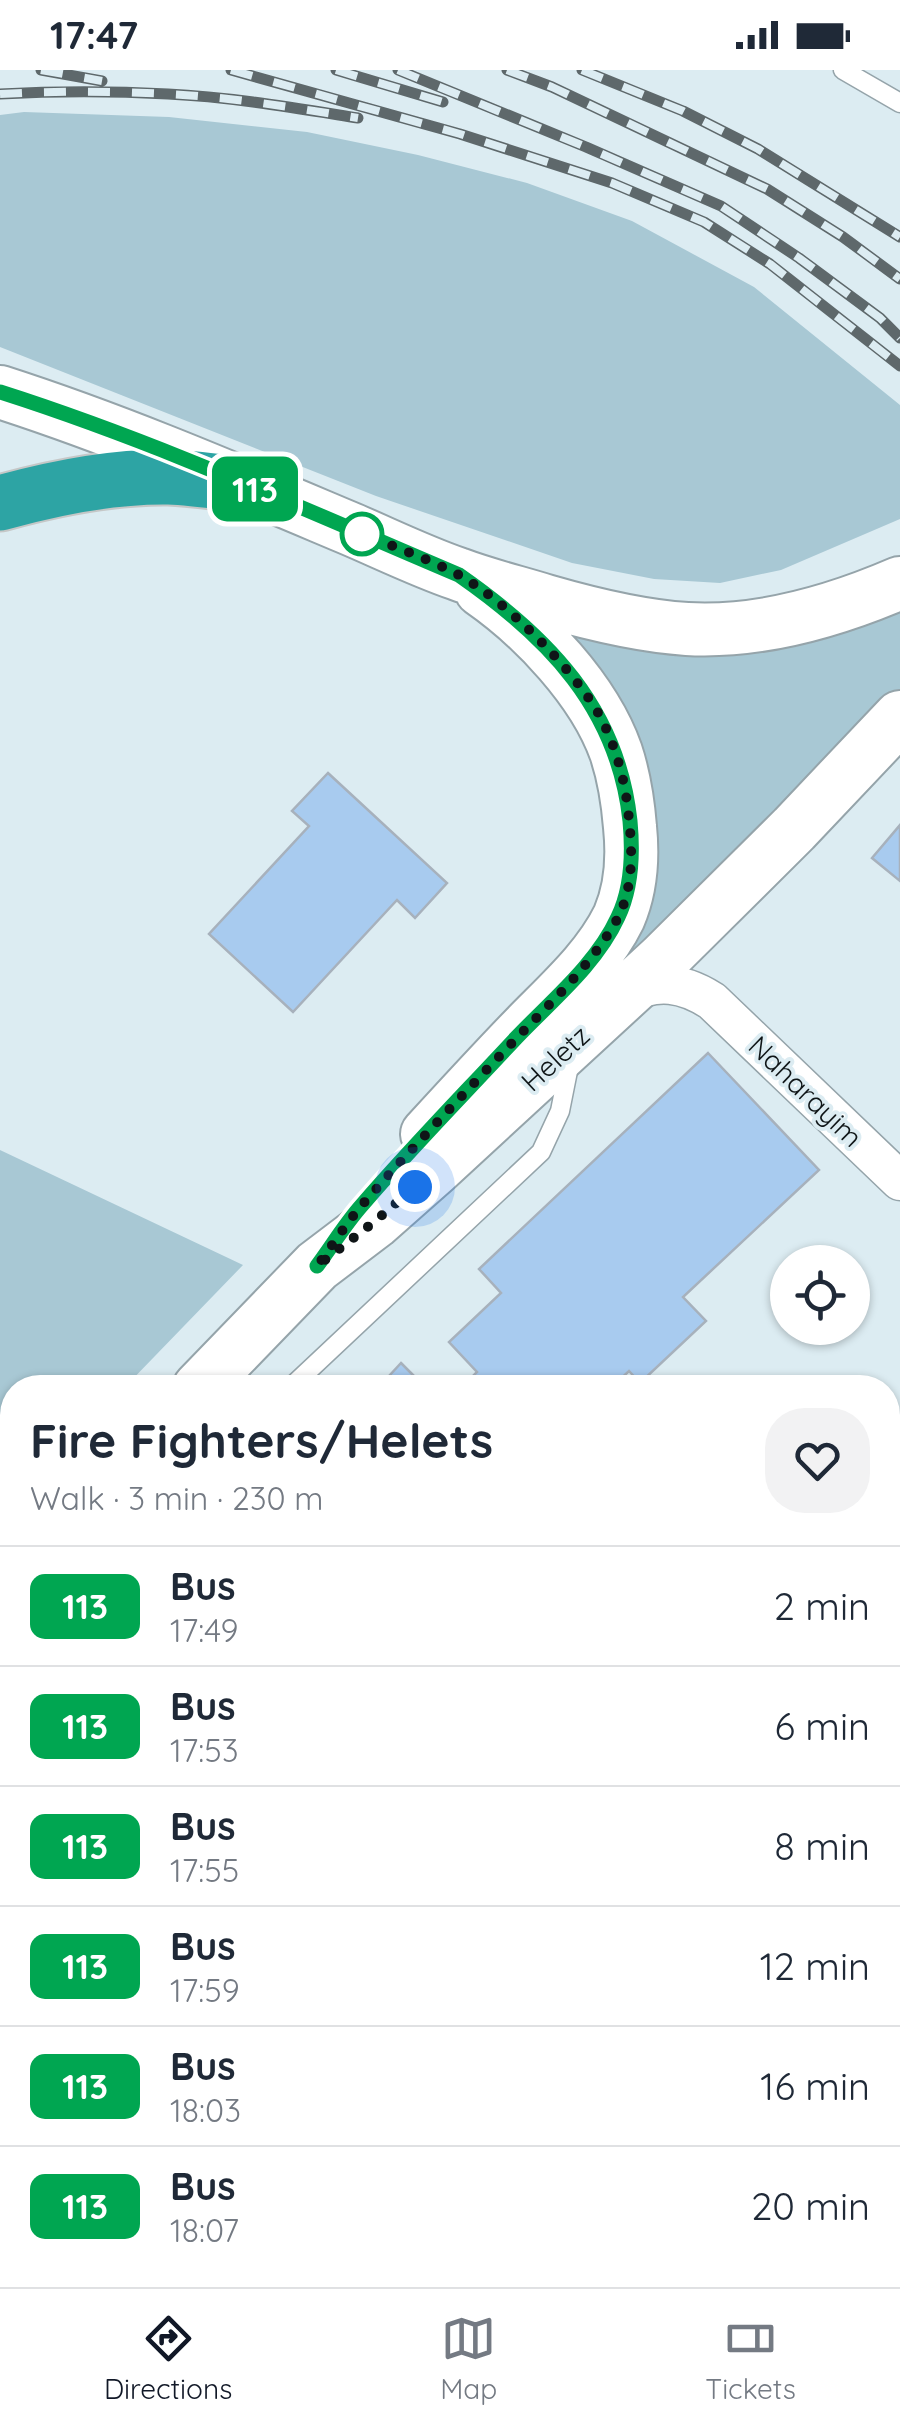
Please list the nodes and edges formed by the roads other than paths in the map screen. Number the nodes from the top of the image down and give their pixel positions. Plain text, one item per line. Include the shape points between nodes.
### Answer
1 (843, 70) edge
2 (900, 103) edge
3 (0, 392) edge
4 (246, 485) junction
5 (0, 504) edge
6 (459, 575) junction
7 (900, 583) edge
8 (900, 717) edge
9 (900, 762) edge
10 (794, 829) junction
11 (695, 927) junction
12 (712, 1001) junction
13 (615, 1002) junction
14 (574, 1042) junction
15 (900, 1181) edge
16 (317, 1266) junction
17 (212, 1375) edge
18 (304, 1375) edge

1 - 2 lane
3 - 4 street
4 - 5 highway via 139,478
4 - 6 street
6 - 7 street via 585,612 689,630 814,613
6 - 16 street via 530,631 597,711 628,801 632,843 625,901 570,984 359,1208
8 - 10 street, Heletz
9 - 10 street
10 - 11 street, Heletz
11 - 12 street via 696,960
11 - 13 street, Heletz
12 - 13 street via 672,983 646,986
12 - 15 street, Naharayim
13 - 14 street, Heletz
14 - 16 street, Heletz
14 - 18 lane via 560,1112 541,1152
16 - 17 street, Heletz

